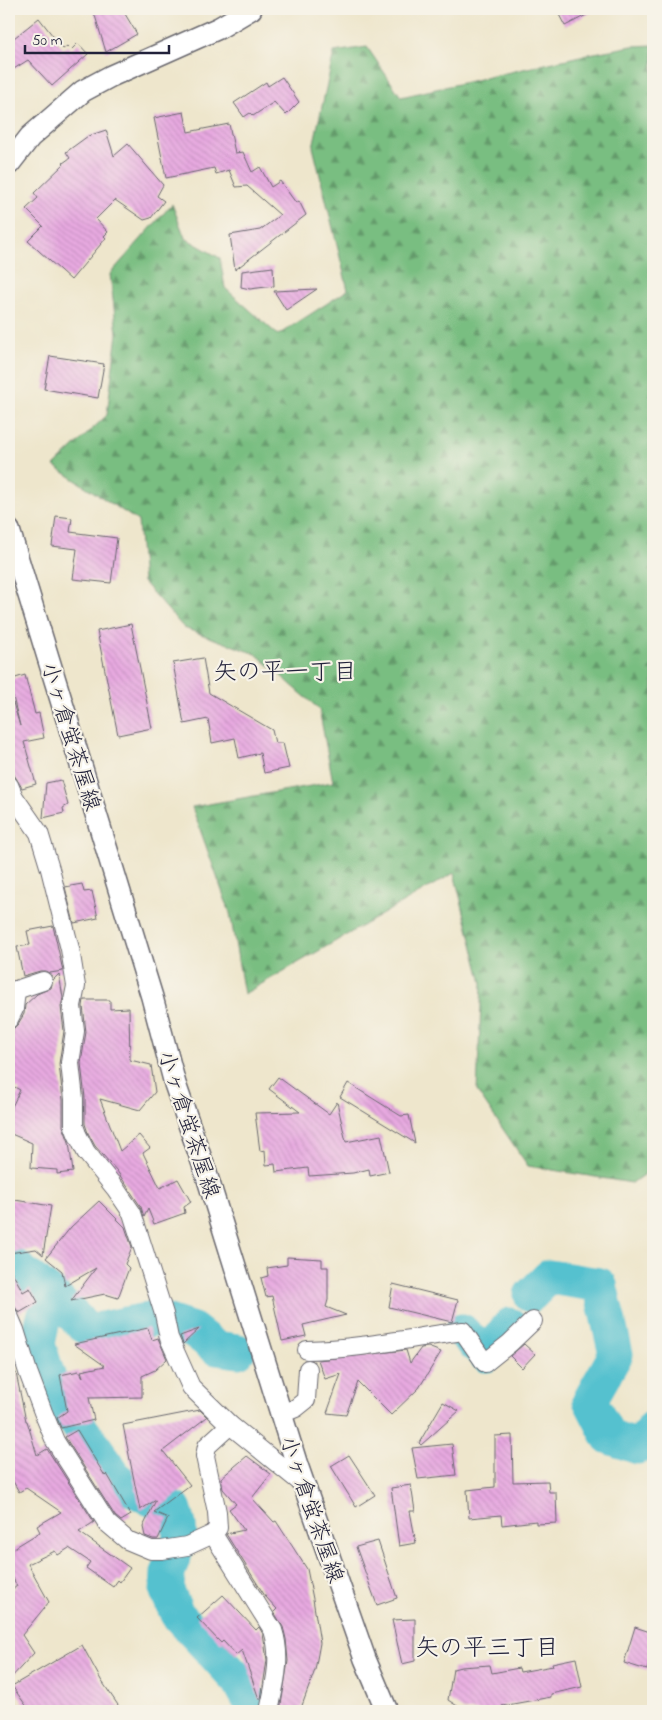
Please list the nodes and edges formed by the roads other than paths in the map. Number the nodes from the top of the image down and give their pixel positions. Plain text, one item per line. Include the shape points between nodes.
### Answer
1 (251, 9) edge
2 (9, 164) edge
3 (9, 530) edge
4 (9, 785) edge
5 (43, 982) dead end
6 (12, 995) edge
7 (9, 1019) edge
8 (9, 1316) edge
9 (533, 1321) dead end
10 (307, 1350) dead end
11 (308, 1369) dead end
12 (281, 1414) junction
13 (230, 1425) junction
14 (304, 1485) junction
15 (213, 1534) junction
16 (269, 1711) edge
17 (387, 1711) edge

1 - 2 street via 219,28 82,91 30,137
3 - 12 street, 小ヶ倉蛍茶屋線 via 152,997 175,1084
4 - 13 street via 39,834 70,949 76,986 70,1064 74,1126 86,1152 132,1213 166,1323 191,1386
5 - 6 street
6 - 7 street via 14,1009
8 - 15 street via 55,1440 107,1523 127,1540 151,1550 187,1546
9 - 10 street via 485,1364 463,1331
11 - 12 street via 306,1400
12 - 14 street, 小ヶ倉蛍茶屋線
13 - 14 street
13 - 15 street via 207,1446 205,1456 217,1512 218,1528
14 - 17 street, 小ヶ倉蛍茶屋線 via 365,1659
15 - 16 street via 274,1630 278,1645 277,1673

